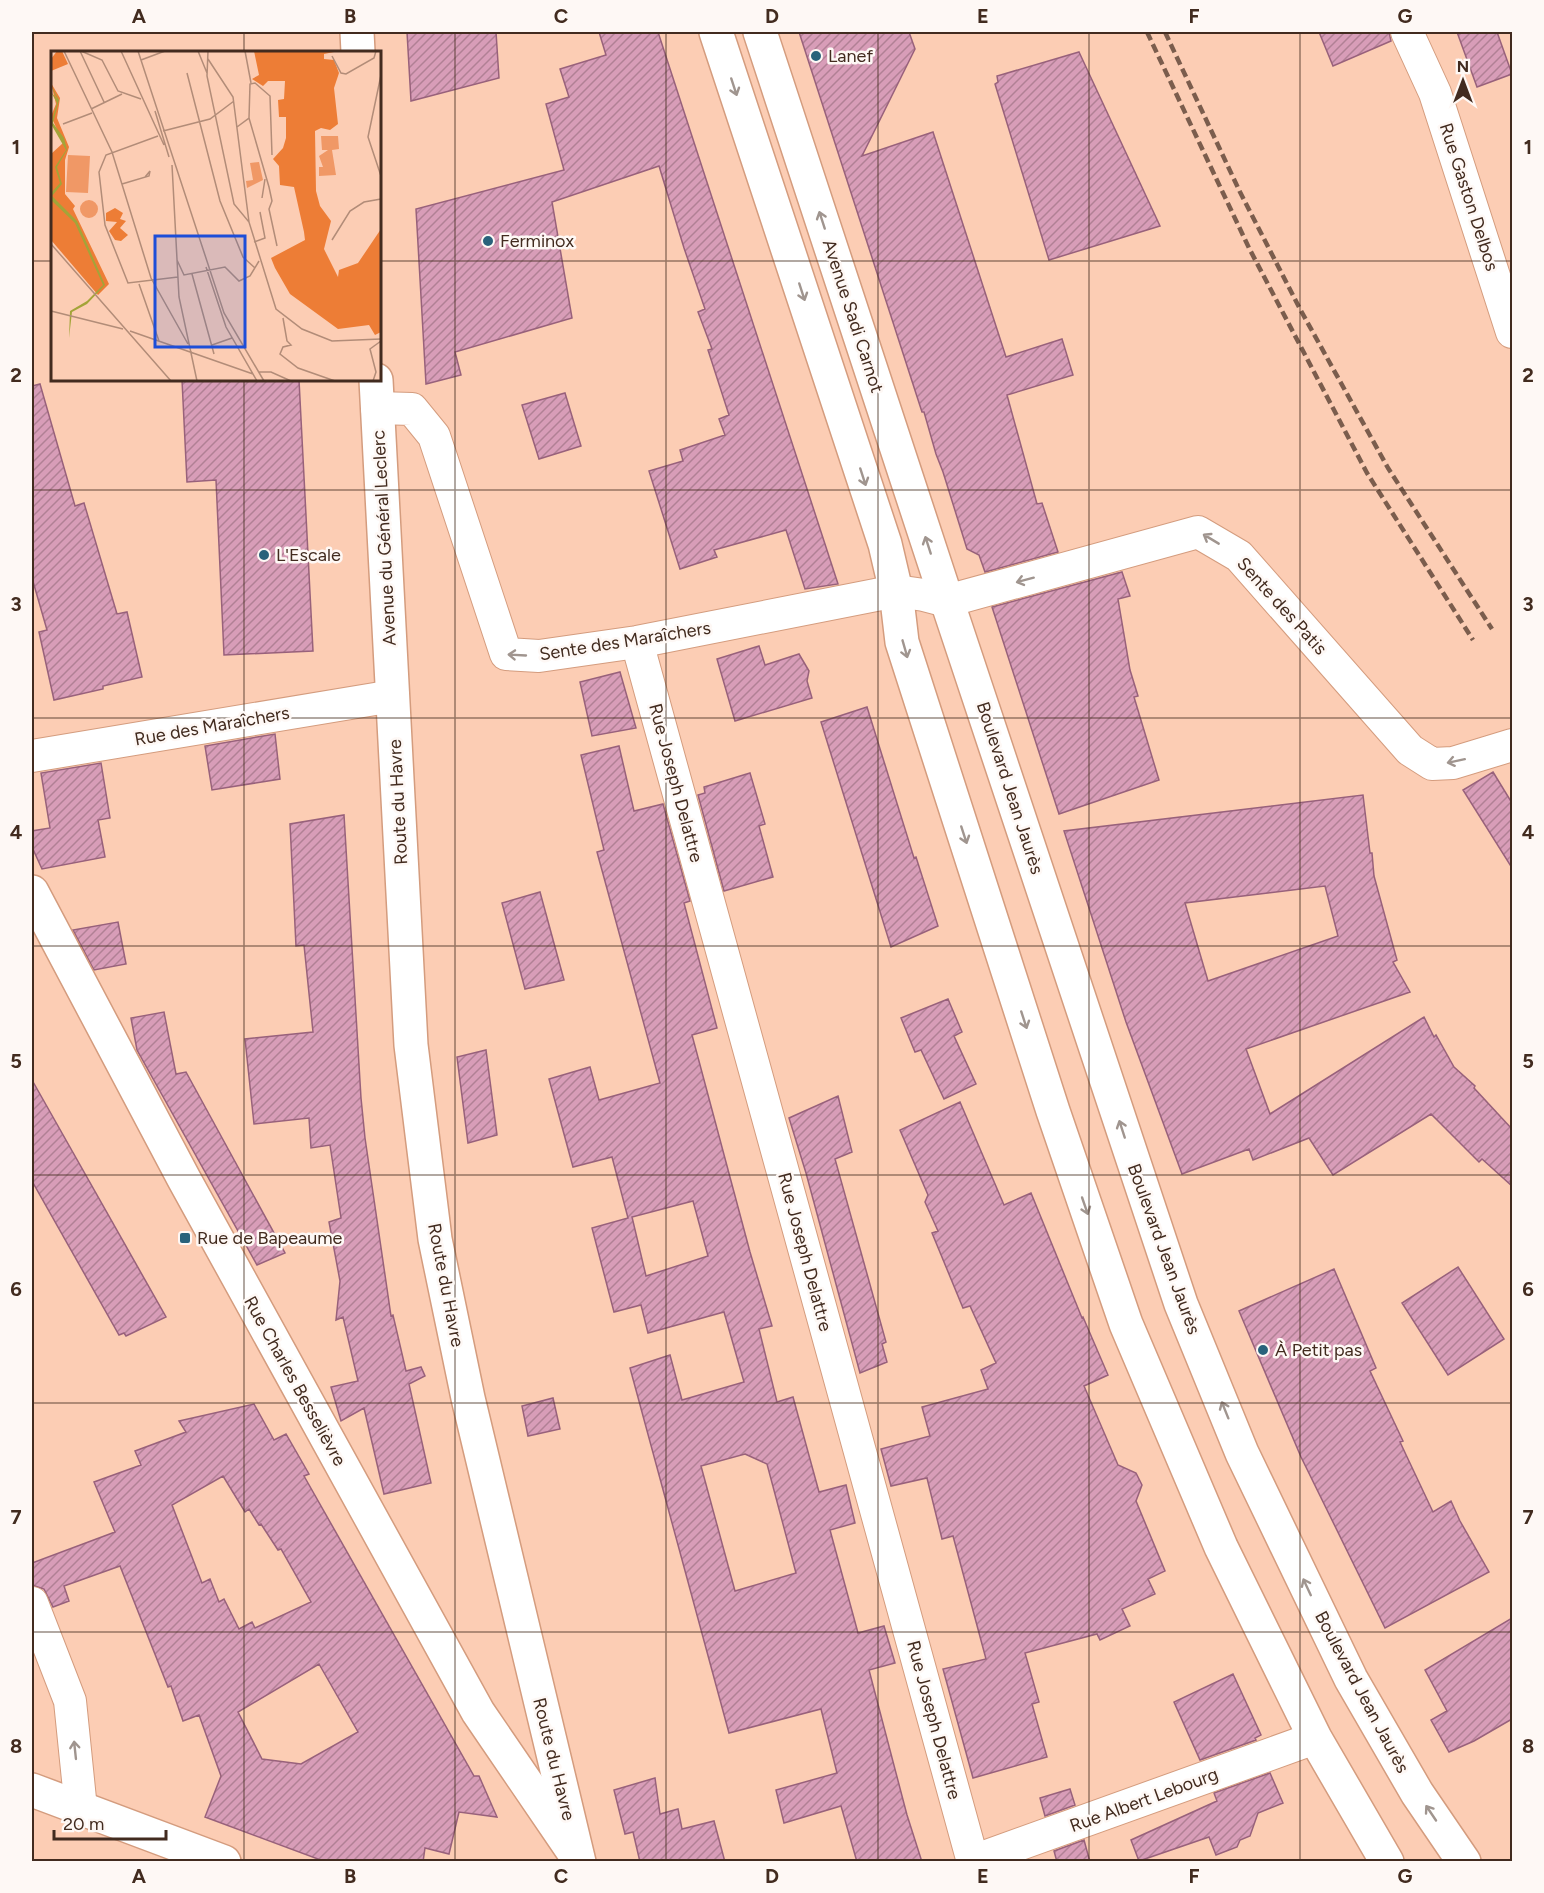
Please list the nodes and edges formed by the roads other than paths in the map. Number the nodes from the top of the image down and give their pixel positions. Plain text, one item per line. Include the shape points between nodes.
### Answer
1 (357, 32) edge
2 (716, 32) edge
3 (760, 32) edge
4 (1407, 32) edge
5 (358, 51) edge
6 (1512, 332) edge
7 (377, 394) edge
8 (896, 591) junction
9 (947, 601) junction
10 (638, 642) junction
11 (393, 696) junction
12 (1512, 746) edge
13 (32, 756) edge
14 (32, 892) edge
15 (32, 1603) edge
16 (1315, 1738) junction
17 (32, 1790) edge
18 (81, 1809) junction
19 (578, 1860) edge
20 (973, 1861) edge
21 (224, 1862) edge
22 (1386, 1862) edge
23 (1464, 1862) edge

1 - 5 main road
2 -> 8 main road via 881,533
9 -> 3 main road, Avenue Sadi Carnot
4 - 6 street, Rue Gaston Delbos via 1435,93
10 -> 7 street, Sente des Maraîchers via 539,656 506,654 434,436 412,409
7 - 11 main road, Avenue du Général Leclerc
8 - 9 street, Sente des Maraîchers
8 - 10 street, Sente des Maraîchers
8 -> 16 main road via 902,642 1126,1324 1221,1547
12 -> 9 street, Sente des Patis via 1453,764 1432,764 1410,750 1239,555 1198,532
23 -> 9 main road, Boulevard Jean Jaurès via 1417,1793 1351,1679 1242,1453 1181,1304
10 - 20 street, Rue Joseph Delattre
11 - 13 street, Rue des Maraîchers
11 - 19 main road, Route du Havre via 411,1046 435,1239 468,1398
14 - 19 main road, Rue Charles Besselièvre via 190,1189 478,1712
18 -> 15 street via 70,1701
16 - 20 street, Rue Albert Lebourg
16 - 22 main road
17 - 18 main road
18 - 21 main road

